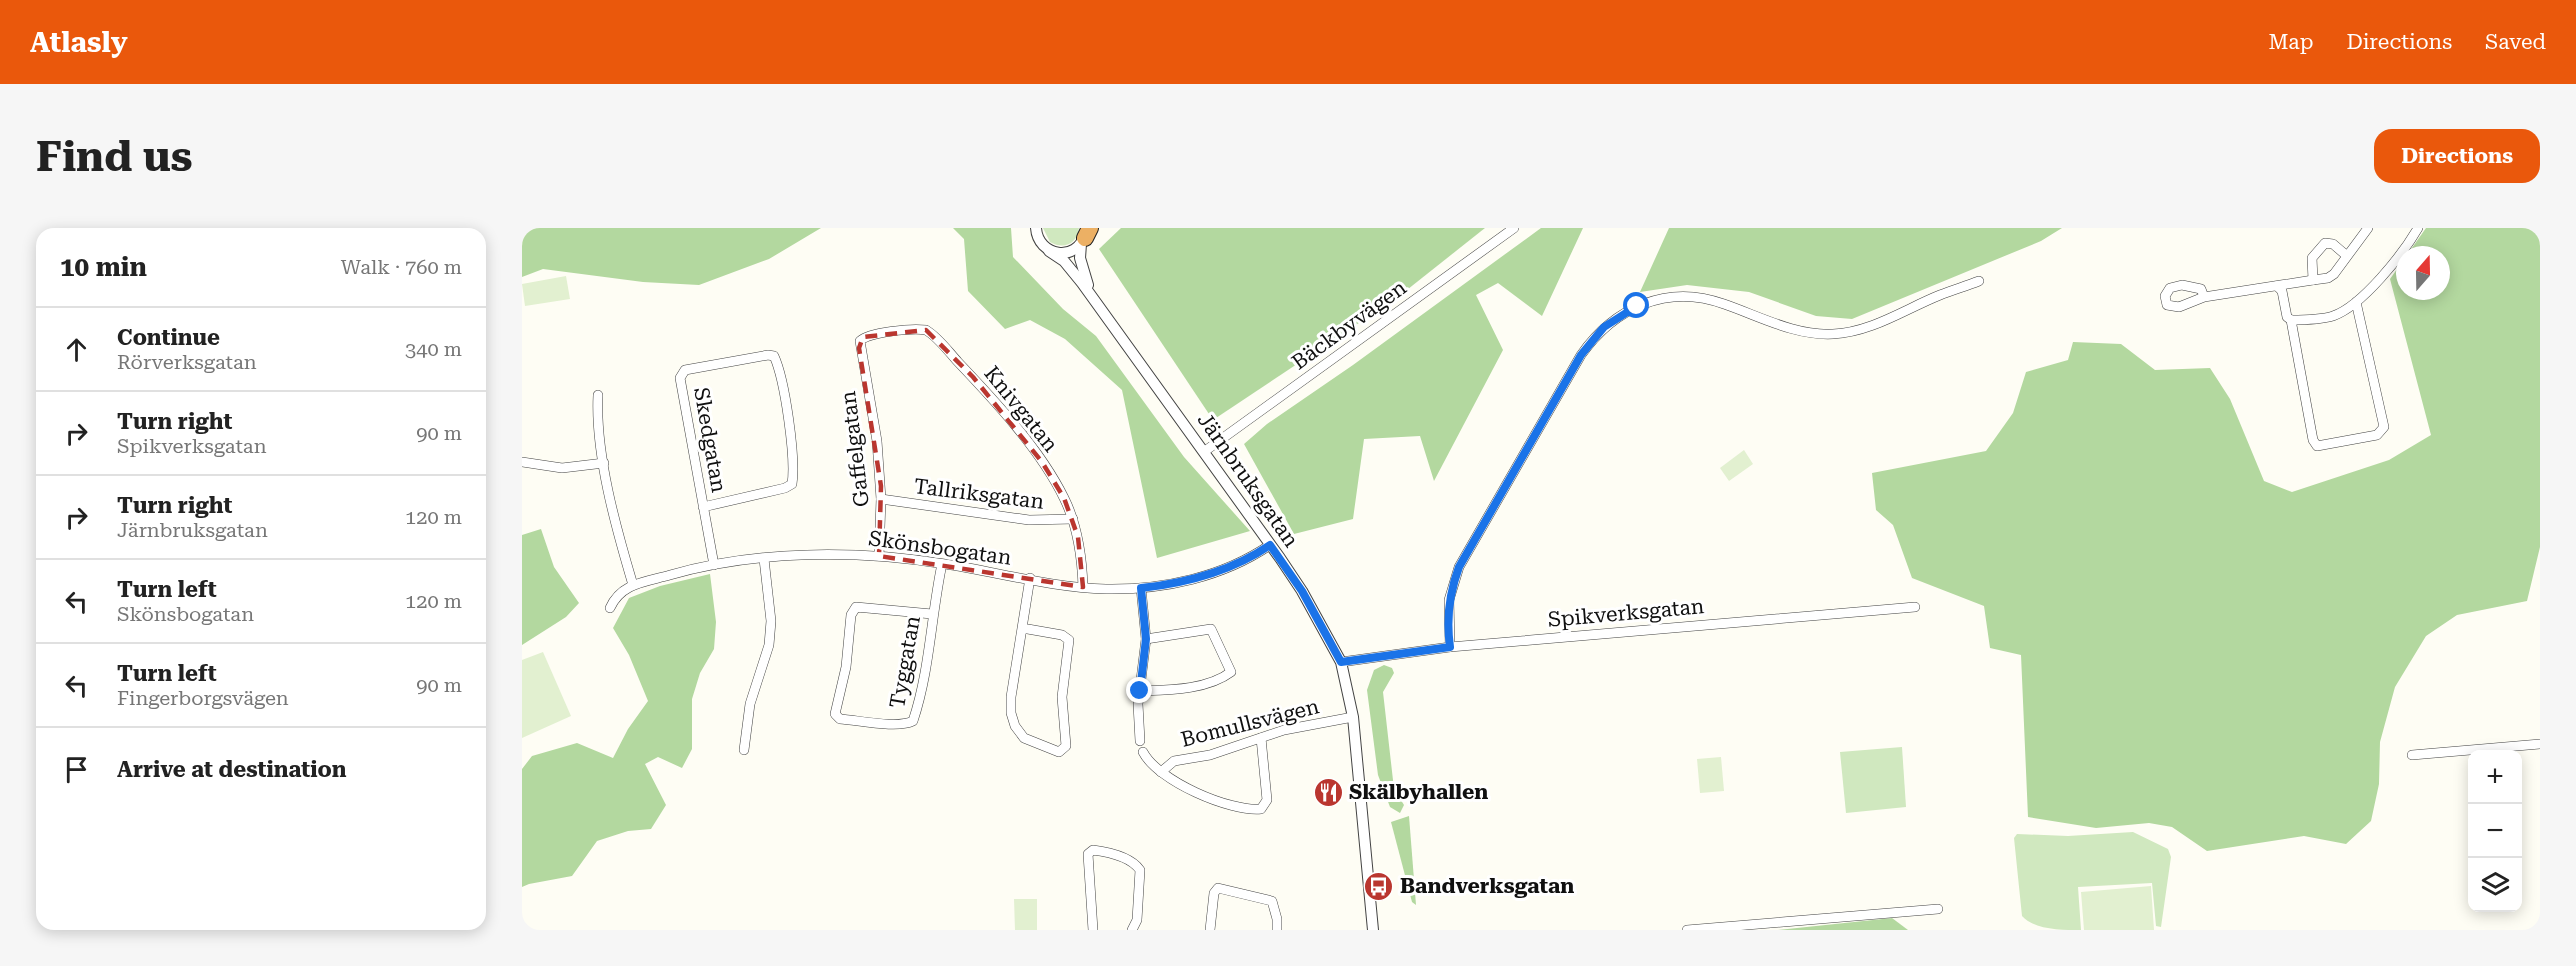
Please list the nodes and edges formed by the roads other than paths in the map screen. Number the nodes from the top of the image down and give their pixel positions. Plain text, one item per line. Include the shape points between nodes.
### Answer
1 (1036, 228) edge
2 (1514, 228) edge
3 (2368, 228) edge
4 (2418, 228) edge
5 (1085, 235) edge
6 (1049, 251) junction
7 (2347, 256) junction
8 (2313, 280) junction
9 (1979, 281) dead end
10 (2277, 286) junction
11 (2204, 297) dead end
12 (2356, 303) junction
13 (1103, 312) junction
14 (2291, 320) junction
15 (862, 339) joint
16 (598, 394) dead end
17 (1205, 451) junction
18 (522, 462) edge
19 (604, 463) junction
20 (881, 499) junction
21 (703, 507) junction
22 (1073, 519) junction
23 (1270, 545) junction
24 (879, 556) junction
25 (764, 559) junction
26 (942, 564) junction
27 (714, 565) junction
28 (1030, 579) junction
29 (633, 585) junction
30 (1083, 587) junction
31 (1141, 588) junction
32 (1916, 606) dead end
33 (610, 609) dead end
34 (932, 614) junction
35 (1022, 628) junction
36 (1146, 639) junction
37 (1450, 647) junction
38 (1341, 662) junction
39 (1140, 691) junction
40 (1353, 717) junction
41 (1261, 738) junction
42 (1140, 741) dead end
43 (2540, 744) edge
44 (744, 750) dead end
45 (1143, 752) dead end
46 (2412, 755) dead end
47 (1161, 772) junction
48 (1938, 909) dead end
49 (1093, 930) edge
50 (1132, 930) edge
51 (1210, 930) edge
52 (1277, 930) edge
53 (1373, 930) edge
54 (1687, 930) edge

1 - 6 street, Järnbruksgatan via 1038,239
2 - 17 street, Bäckbyvägen
3 - 7 street
4 - 12 street
5 - 6 street via 1065,253
5 - 13 street, Järnbruksgatan via 1083,269
6 - 13 street, Järnbruksgatan via 1066,263
7 - 8 street via 2331,276
7 - 8 street via 2333,244 2325,243 2312,258
8 - 10 street
9 - 37 street via 1871,326 1834,334 1795,330 1699,297 1650,301 1611,321 1581,355 1459,567 1449,600
10 - 11 street
10 - 14 street
12 - 14 street via 2333,316
12 - 14 street via 2385,422 2377,435 2315,445
13 - 17 street, Järnbruksgatan
15 - 20 street, Gaffelgatan via 860,348 877,441
15 - 22 street, Knivgatan via 919,329 931,333 973,377 1042,462
16 - 19 street
17 - 23 street, Järnbruksgatan
18 - 19 street via 562,468
19 - 29 street
20 - 22 street, Tallriksgatan via 1029,520
20 - 24 street, Gaffelgatan
21 - 21 street, Skedgatan via 682,373 774,356 792,452 792,484
21 - 27 street, Skedgatan
22 - 30 street, Knivgatan
23 - 31 street, Skönsbogatan via 1246,561 1208,575
23 - 38 street, Järnbruksgatan via 1302,591
24 - 25 street, Skönsbogatan via 837,554
24 - 26 street, Skönsbogatan
25 - 27 street, Skönsbogatan
25 - 44 street via 770,645 750,704
26 - 28 street, Skönsbogatan
26 - 34 street, Tyggatan
27 - 29 street, Skönsbogatan
28 - 30 street, Skönsbogatan
28 - 35 street
29 - 33 street, Skönsbogatan via 615,596
30 - 31 street, Skönsbogatan
31 - 36 street
32 - 37 street, Spikverksgatan
34 - 34 street, Tyggatan via 927,664 913,721 840,719 835,713 855,607
35 - 35 street via 1011,713 1024,738 1059,752 1066,746 1062,698 1069,639
36 - 39 street
36 - 39 street via 1211,629 1231,672 1194,686
37 - 38 street, Spikverksgatan
38 - 40 street, Järnbruksgatan
39 - 42 street
40 - 41 street, Bomullsvägen
40 - 53 street, Järnbruksgatan
41 - 47 street, Bomullsvägen via 1210,755 1174,761
41 - 47 street via 1267,800 1261,810 1207,797
43 - 46 street
45 - 47 street
48 - 54 street
49 - 50 street via 1088,854 1093,850 1136,864 1140,870 1137,920
51 - 52 street via 1218,888 1272,901

